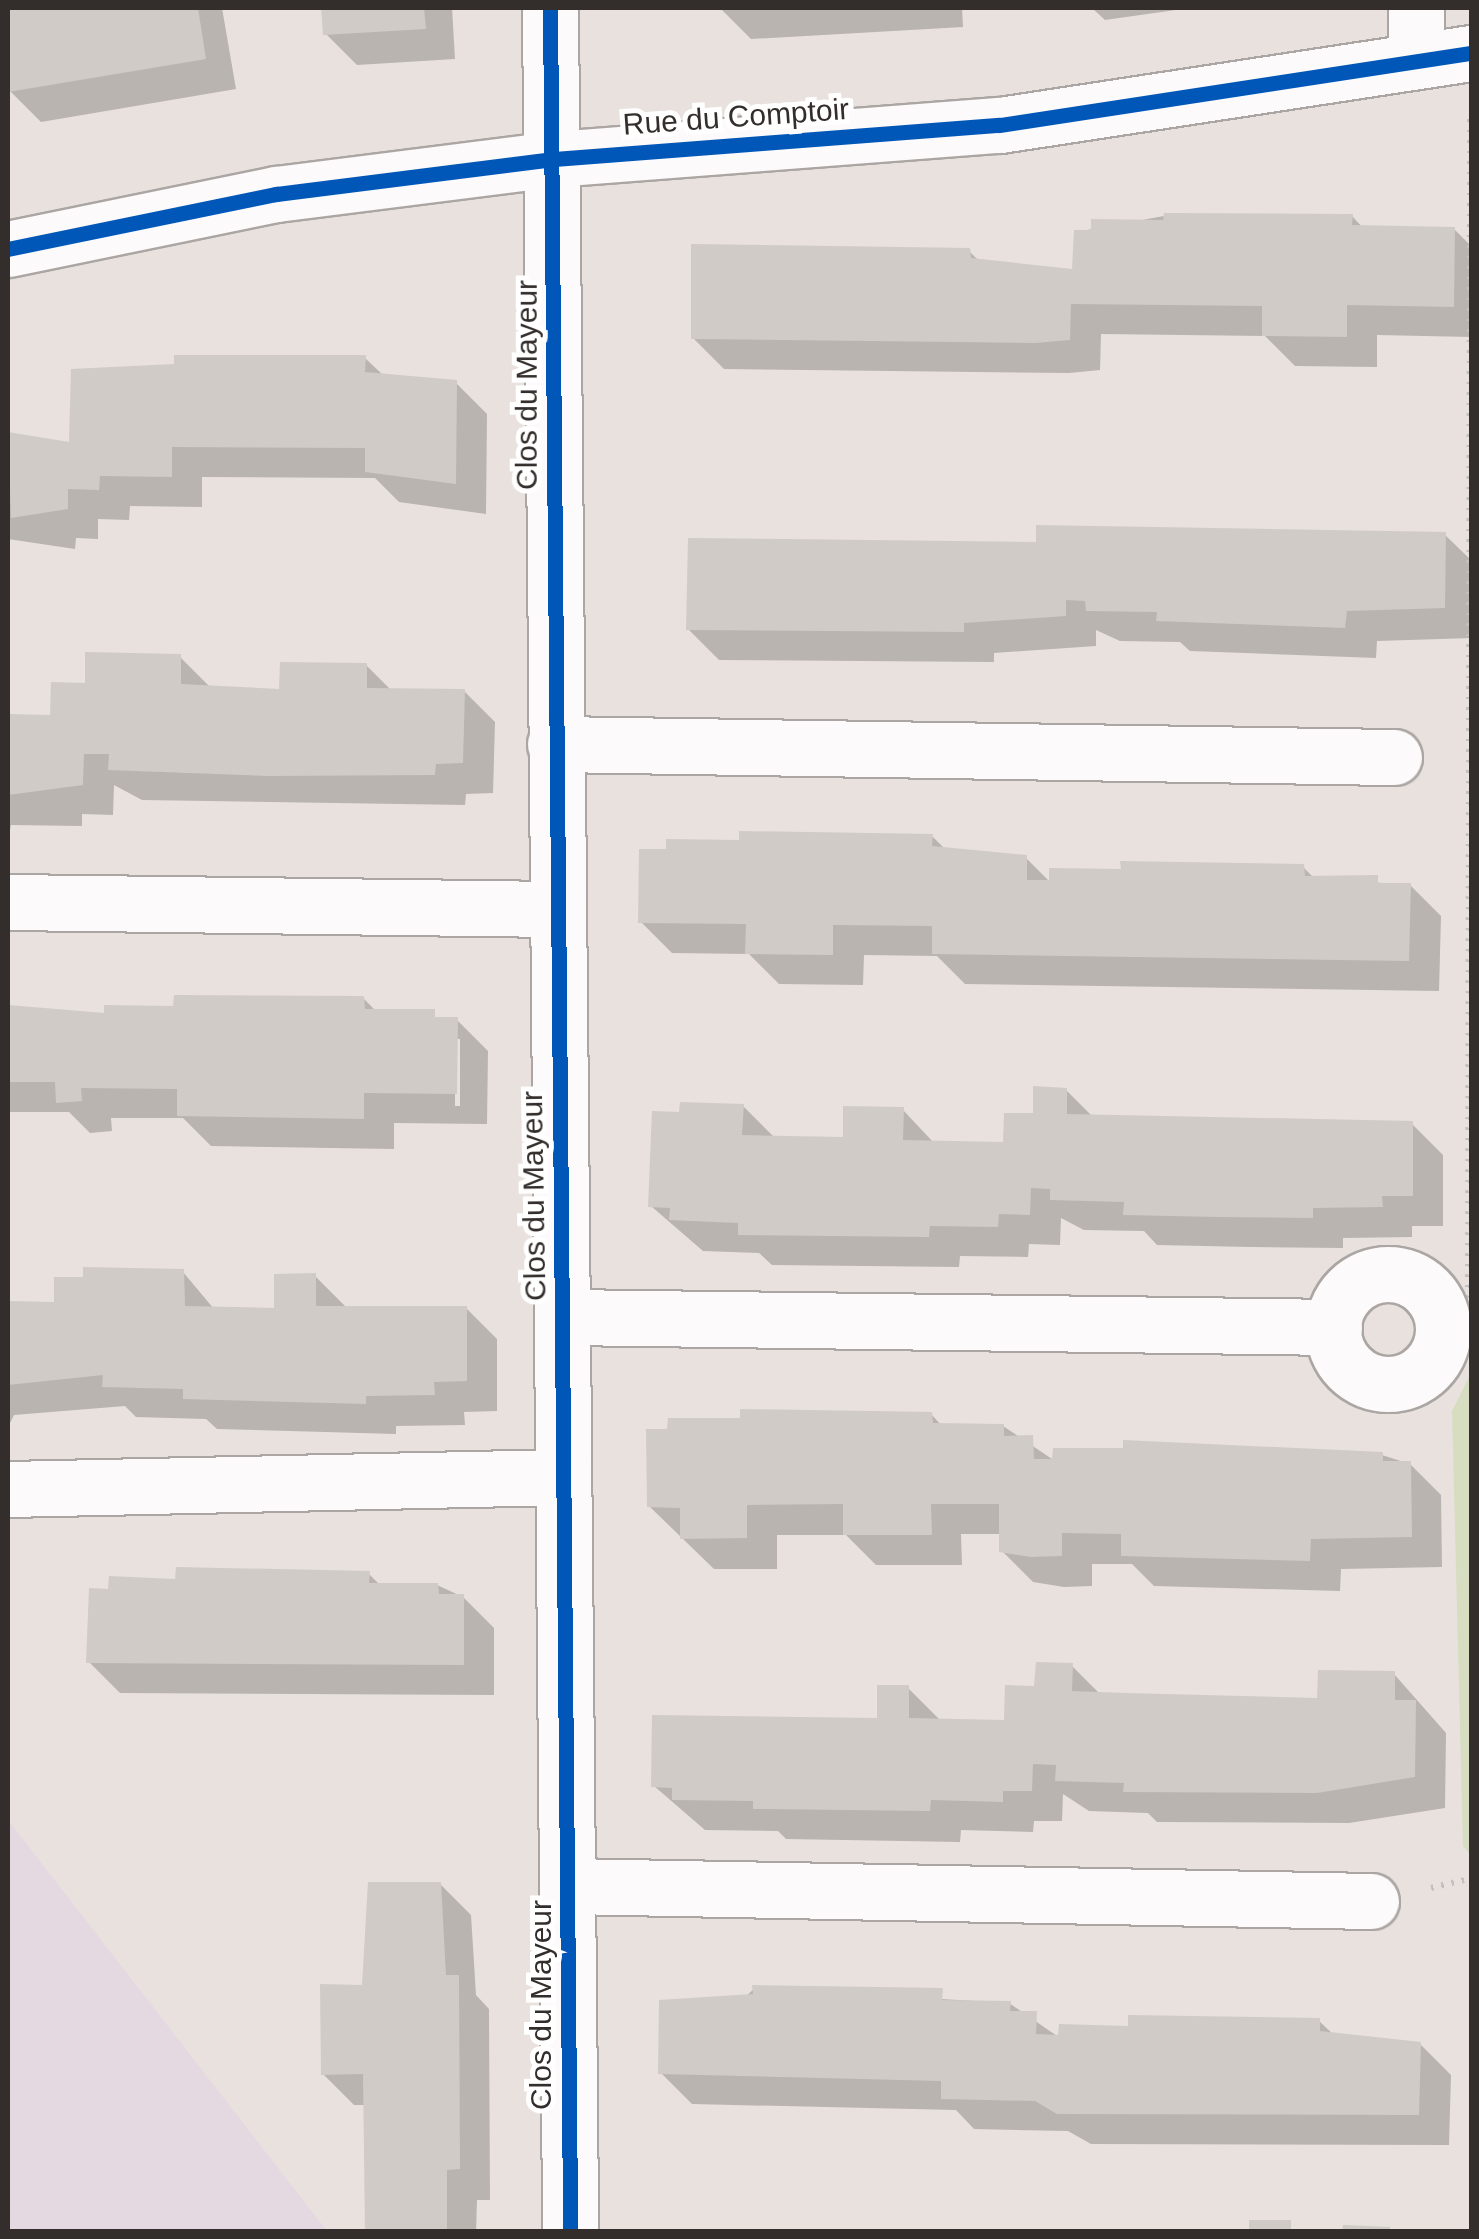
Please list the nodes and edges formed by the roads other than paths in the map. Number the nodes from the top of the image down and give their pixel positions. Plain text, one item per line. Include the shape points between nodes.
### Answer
1 (550, 8) edge
2 (1416, 8) edge
3 (1471, 53) edge
4 (1416, 61) junction
5 (554, 159) junction
6 (8, 249) edge
7 (555, 744) junction
8 (1394, 756) dead end
9 (8, 902) edge
10 (555, 909) junction
11 (564, 1317) junction
12 (1461, 1320) edge
13 (1334, 1327) junction
14 (564, 1477) junction
15 (8, 1489) edge
16 (568, 1886) junction
17 (1371, 1902) dead end
18 (570, 2232) edge

1 - 5 street, Clos du Mayeur
2 - 4 street
3 - 4 street, Rue du Comptoir
4 - 5 street, Rue du Comptoir via 1000,125
5 - 6 street, Rue du Comptoir via 276,194
5 - 7 street, Clos du Mayeur
7 - 8 street
7 - 10 street, Clos du Mayeur
9 - 10 street
10 - 11 street, Clos du Mayeur
11 - 13 street, Clos du Mayeur
11 - 14 street, Clos du Mayeur
12 - 13 street via 1425,1289 1376,1275 1346,1292
12 - 13 street via 1424,1372 1388,1385 1353,1372
14 - 15 street
14 - 16 street, Clos du Mayeur
16 - 17 street, Clos du Mayeur
16 - 18 street, Clos du Mayeur

